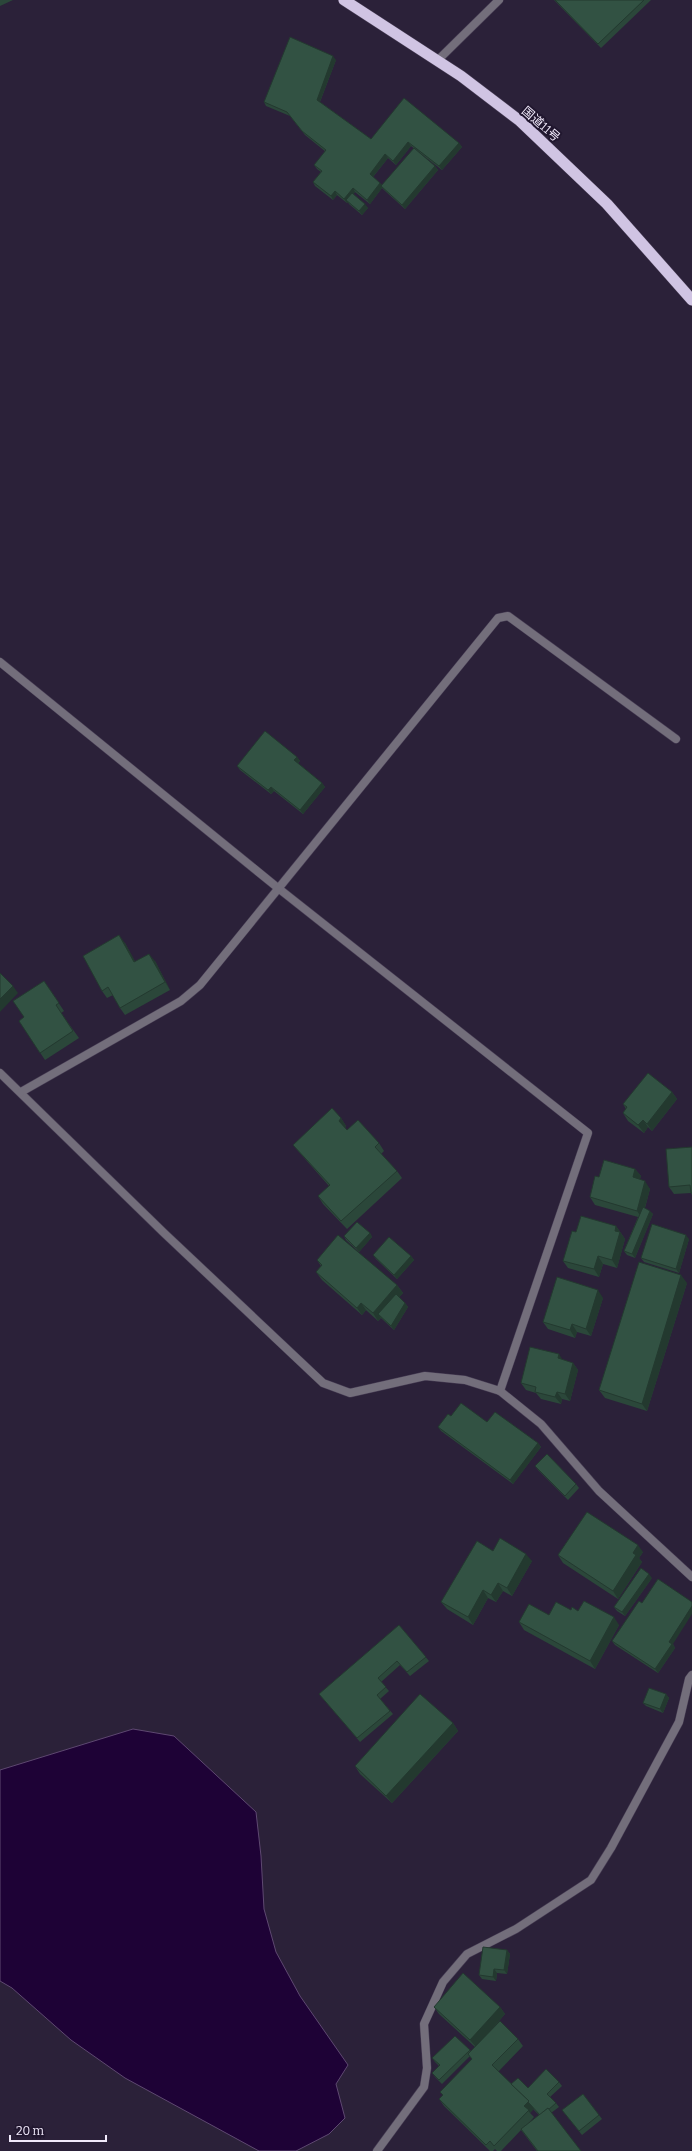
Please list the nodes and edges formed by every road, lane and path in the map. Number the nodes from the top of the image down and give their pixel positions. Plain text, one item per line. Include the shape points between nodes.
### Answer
1 (344, 0) edge
2 (499, 0) edge
3 (437, 61) junction
4 (692, 300) edge
5 (0, 662) edge
6 (676, 739) dead end
7 (278, 888) junction
8 (0, 1073) edge
9 (21, 1092) junction
10 (500, 1391) junction
11 (692, 1577) edge
12 (692, 1675) edge
13 (377, 2151) edge

1 - 3 highway, 国道11号
2 - 3 street
3 - 4 highway, 国道11号 via 520,121 573,170 607,204
5 - 7 street
6 - 7 street via 508,616 498,618
7 - 9 street via 200,985 181,1001
7 - 10 street via 588,1133
8 - 9 street
9 - 10 street via 163,1232 324,1383 350,1393 425,1376 465,1380
10 - 11 street via 541,1424 599,1491
12 - 13 street via 679,1722 591,1880 516,1929 467,1954 443,1982 424,2024 427,2068 424,2087

